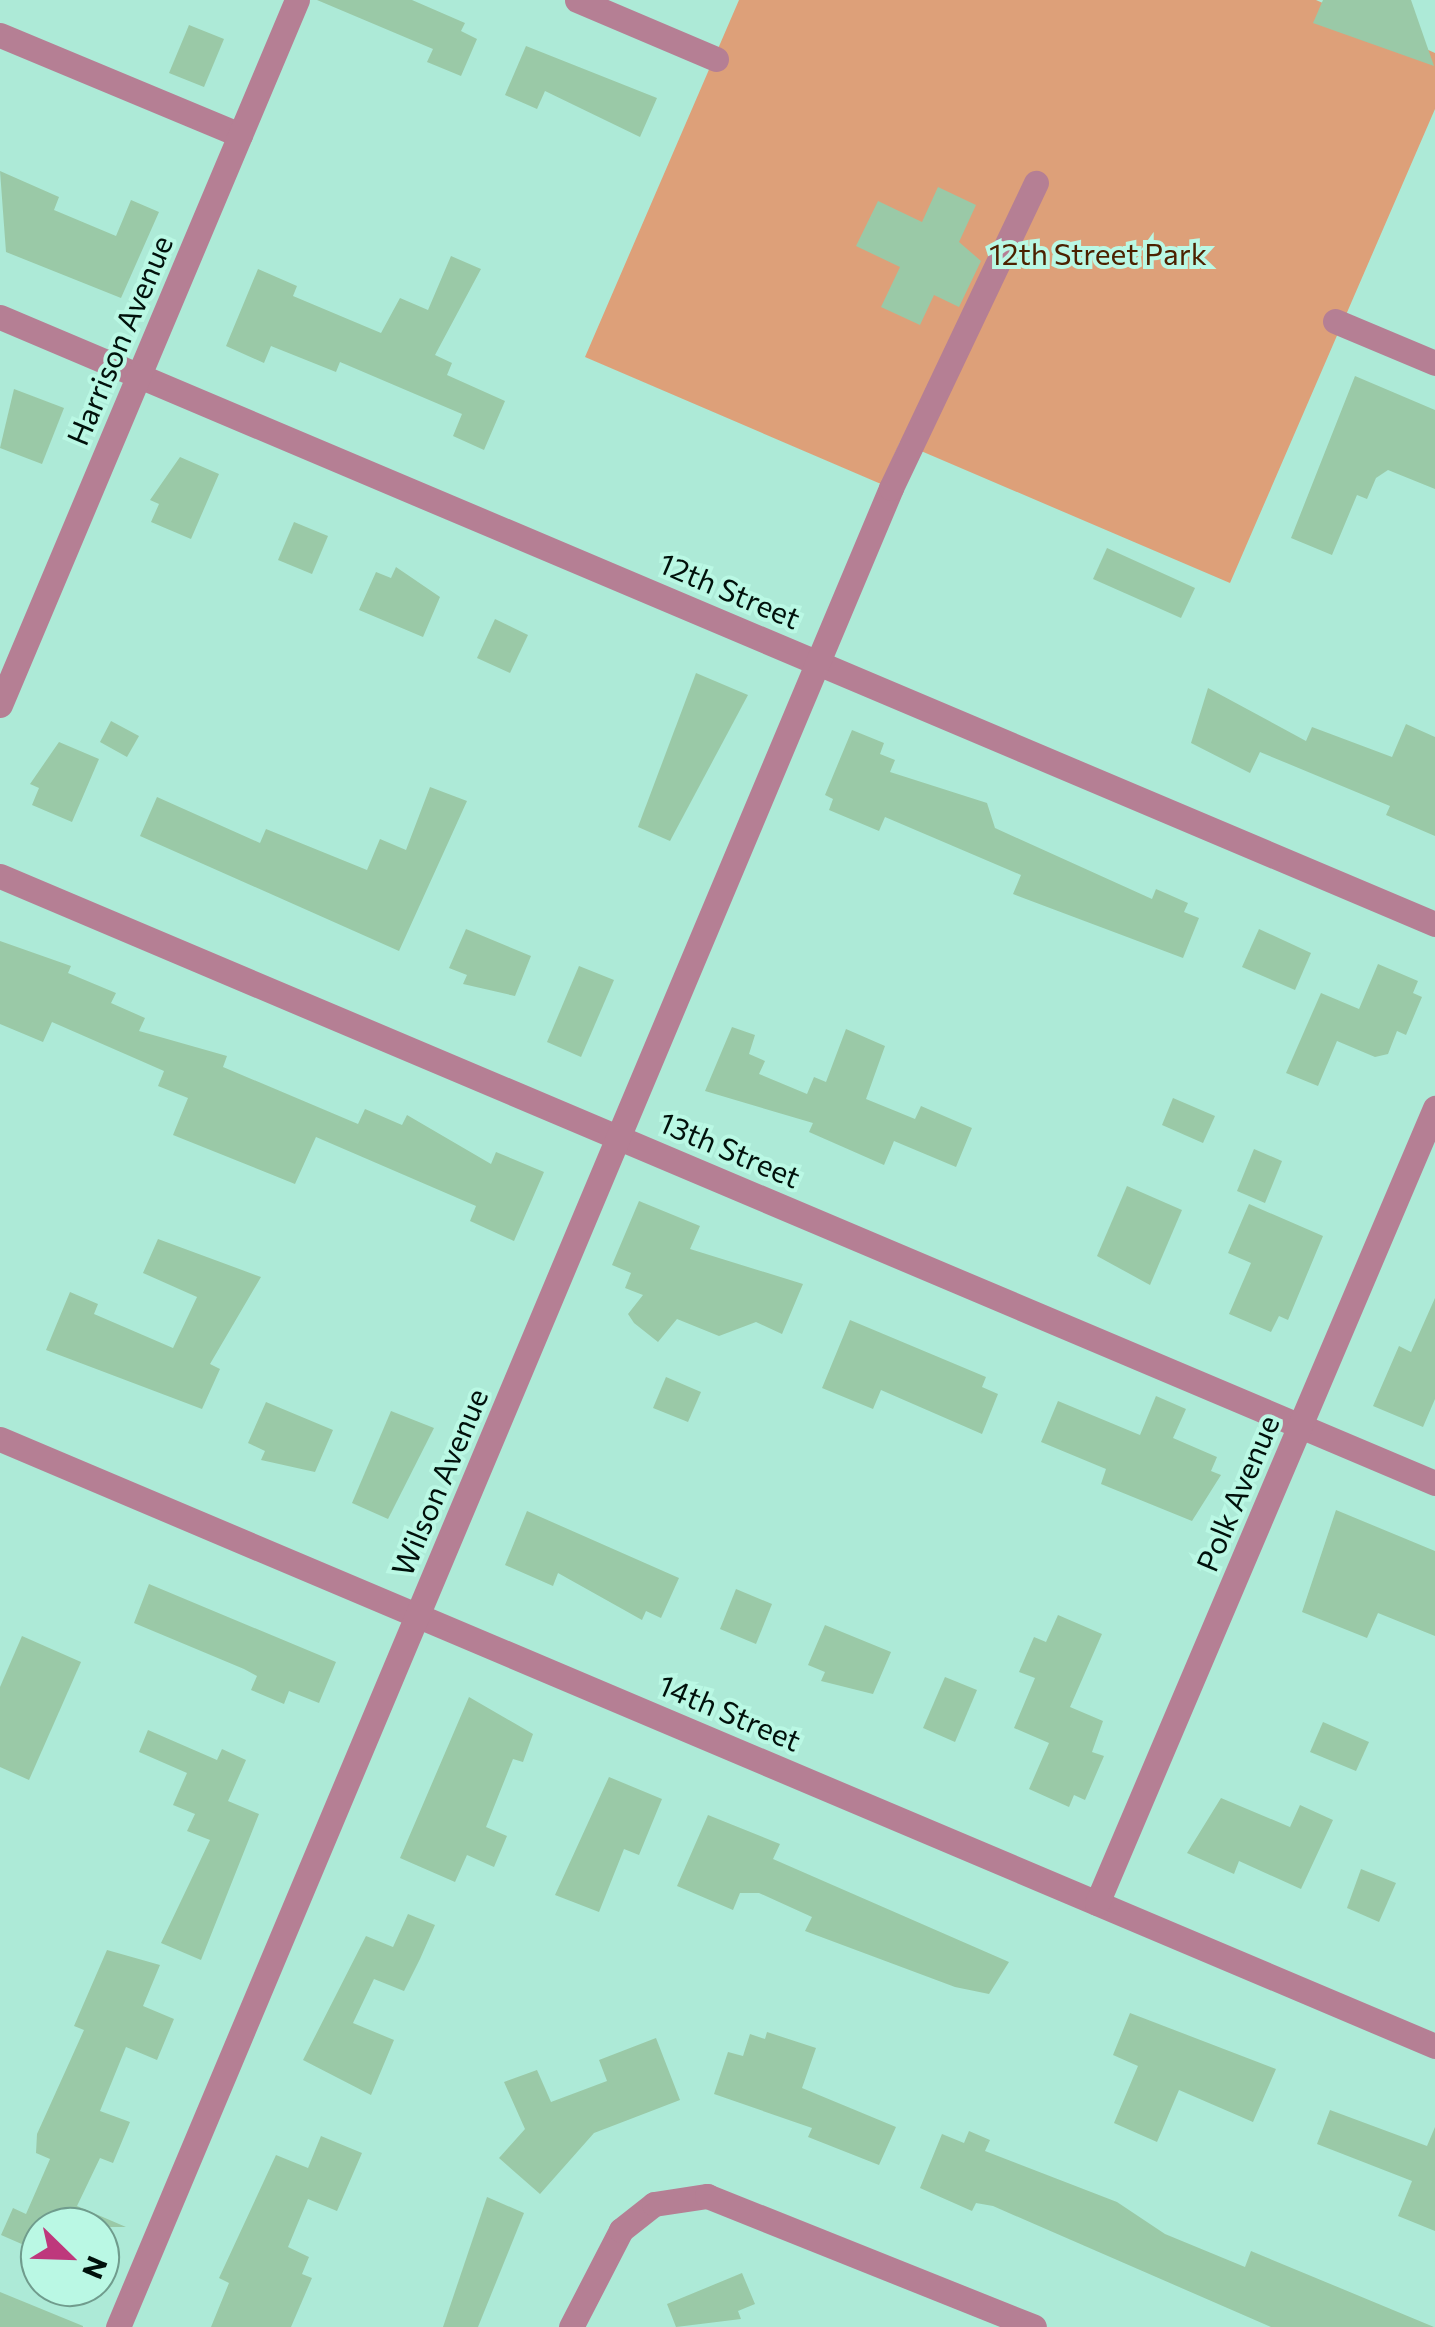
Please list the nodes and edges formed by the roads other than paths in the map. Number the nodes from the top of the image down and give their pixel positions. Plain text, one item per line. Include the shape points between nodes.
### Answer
1 (297, 0) edge
2 (577, 0) edge
3 (0, 35) edge
4 (716, 59) dead end
5 (240, 135) junction
6 (1036, 183) dead end
7 (0, 316) edge
8 (1335, 321) dead end
9 (1435, 363) edge
10 (139, 376) junction
11 (817, 662) junction
12 (0, 705) edge
13 (0, 876) edge
14 (1435, 924) edge
15 (1435, 1108) edge
16 (619, 1138) junction
17 (1300, 1426) junction
18 (0, 1439) edge
19 (1435, 1483) edge
20 (417, 1615) junction
21 (1097, 1902) junction
22 (1435, 2046) edge
23 (118, 2327) edge
24 (572, 2327) edge
25 (1034, 2327) edge

1 - 5 street, Harrison Avenue
2 - 4 street
3 - 5 street
5 - 10 street, Harrison Avenue
6 - 11 street, Wilson Avenue
7 - 10 street, 12th Street
8 - 9 street
10 - 11 street, 12th Street
10 - 12 street, Harrison Avenue
11 - 14 street, 12th Street
11 - 16 street, Wilson Avenue
13 - 16 street, 13th Street
15 - 17 street, Polk Avenue
16 - 17 street, 13th Street
16 - 20 street, Wilson Avenue
17 - 19 street, 13th Street
17 - 21 street, Polk Avenue
18 - 20 street, 14th Street
20 - 21 street, 14th Street
20 - 23 street, Wilson Avenue
21 - 22 street, 14th Street
24 - 25 street via 602,2254 674,2197 745,2204

